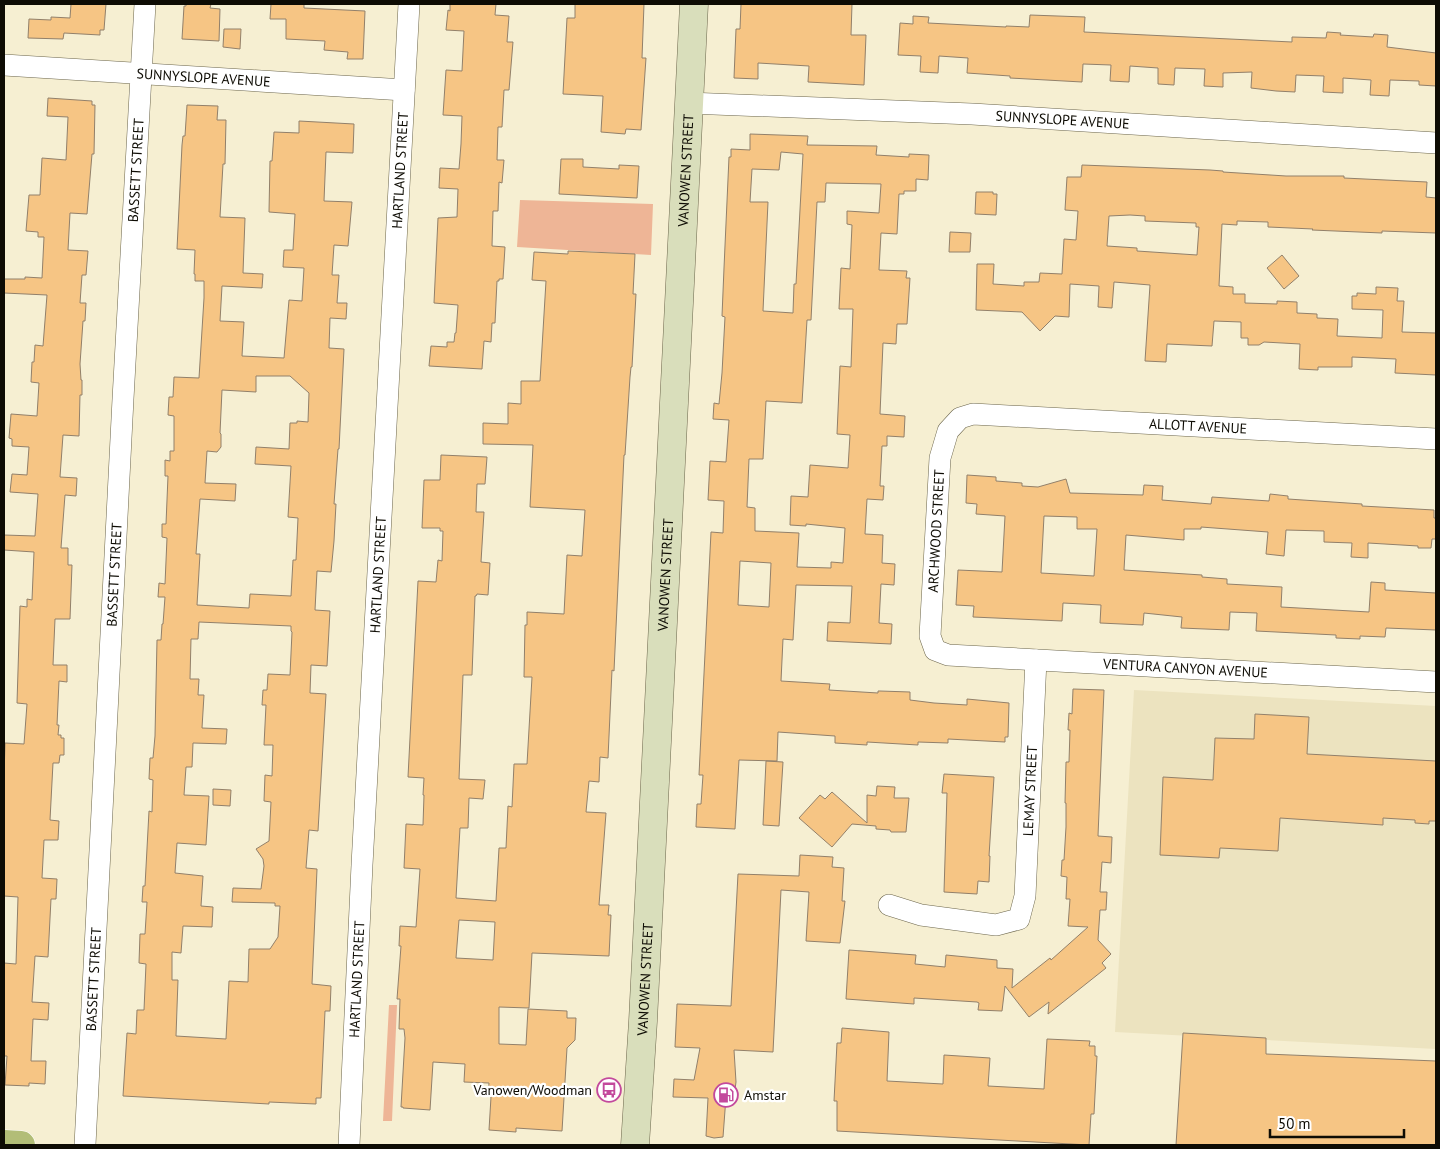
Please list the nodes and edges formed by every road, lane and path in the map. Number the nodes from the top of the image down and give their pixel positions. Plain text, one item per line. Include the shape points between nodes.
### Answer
1 (146, 4) edge
2 (409, 4) edge
3 (694, 4) edge
4 (4, 65) edge
5 (141, 73) junction
6 (404, 90) junction
7 (688, 103) junction
8 (1436, 143) edge
9 (960, 418) joint
10 (1436, 439) edge
11 (935, 650) joint
12 (1036, 660) junction
13 (1436, 682) edge
14 (889, 905) dead end
15 (4, 1144) edge
16 (21, 1145) edge
17 (86, 1145) edge
18 (349, 1145) edge
19 (635, 1145) edge

1 - 5 street, BASSETT STREET
2 - 6 street, HARTLAND STREET
3 - 7 main road, VANOWEN STREET
4 - 5 street, SUNNYSLOPE AVENUE
5 - 6 street, SUNNYSLOPE AVENUE
5 - 17 street, BASSETT STREET
6 - 18 street, HARTLAND STREET
7 - 8 street, SUNNYSLOPE AVENUE via 972,114
7 - 19 main road, VANOWEN STREET
9 - 10 street, ALLOTT AVENUE via 973,414
9 - 11 street, ARCHWOOD STREET via 948,432 940,458 930,636
11 - 12 street, VENTURA CANYON AVENUE via 948,655
12 - 13 street, VENTURA CANYON AVENUE
12 - 14 street, LEMAY STREET via 1025,896 1019,919 996,925 921,916
15 - 16 main road

